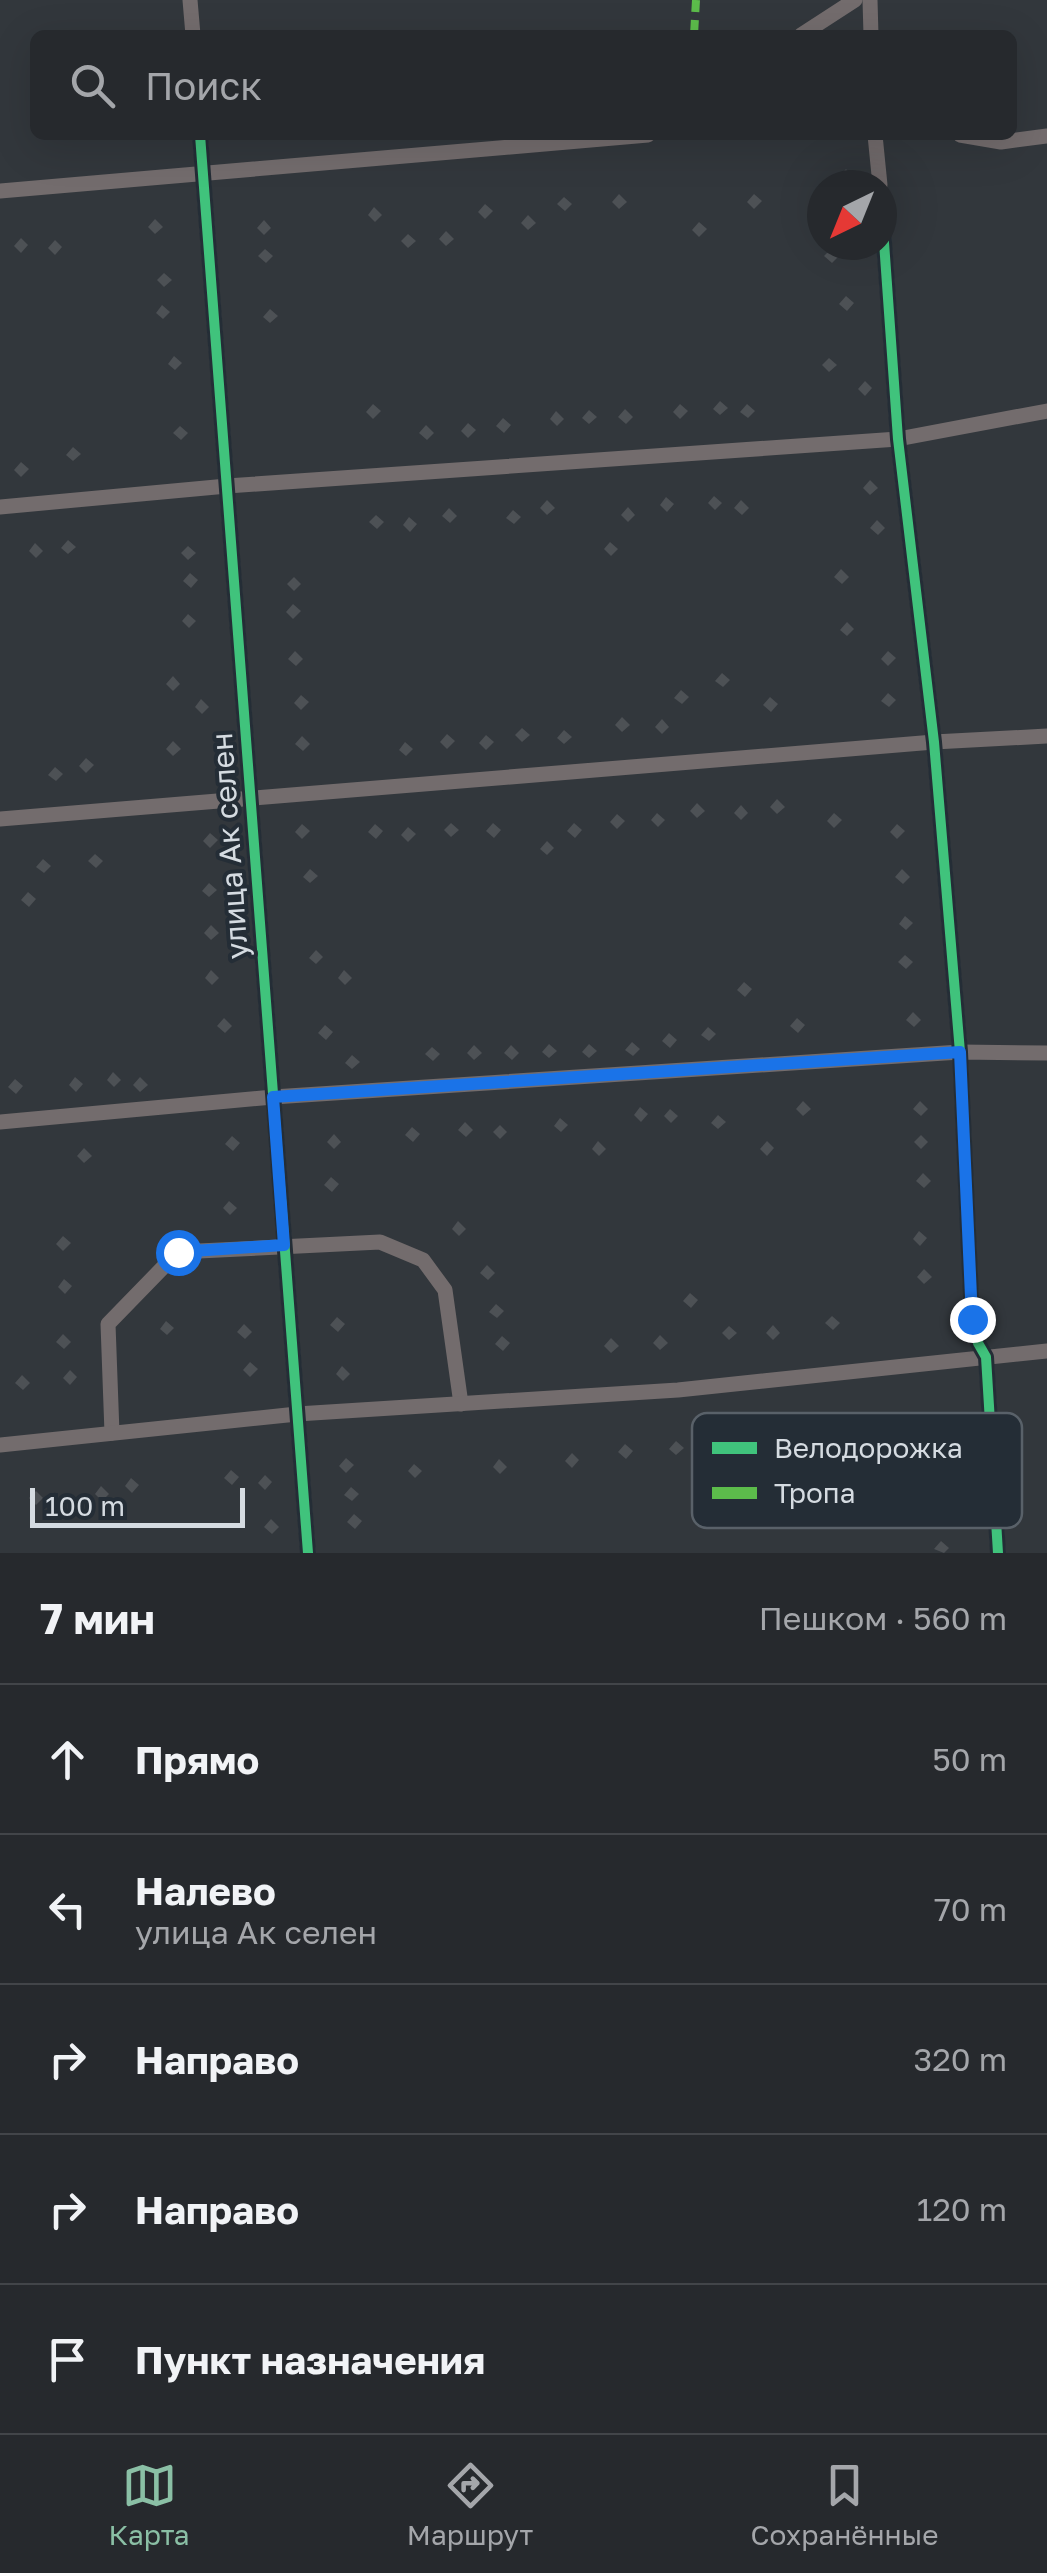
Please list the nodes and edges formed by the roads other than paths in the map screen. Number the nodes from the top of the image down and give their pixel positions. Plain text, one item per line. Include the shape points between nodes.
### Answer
1 (190, 0) edge
2 (855, 0) edge
3 (870, 0) edge
4 (193, 30) edge
5 (808, 30) edge
6 (871, 30) edge
7 (1047, 136) edge
8 (200, 140) edge
9 (586, 140) edge
10 (876, 140) edge
11 (989, 140) edge
12 (1016, 140) edge
13 (1017, 140) edge
14 (878, 170) edge
15 (203, 174) junction
16 (0, 191) edge
17 (885, 260) edge
18 (1047, 411) edge
19 (898, 439) junction
20 (227, 486) junction
21 (0, 506) edge
22 (1047, 736) edge
23 (934, 742) junction
24 (251, 801) junction
25 (0, 819) edge
26 (960, 1052) junction
27 (1047, 1053) edge
28 (273, 1097) junction
29 (0, 1122) edge
30 (284, 1245) junction
31 (1047, 1351) edge
32 (986, 1357) junction
33 (461, 1404) junction
34 (989, 1413) edge
35 (298, 1414) junction
36 (112, 1433) junction
37 (0, 1444) edge
38 (996, 1528) edge
39 (308, 1553) edge
40 (998, 1553) edge

1 - 4 street
2 - 5 street
3 - 6 street
7 - 13 street
8 - 15 street, улица Ак селен
9 - 15 street
10 - 14 street
11 - 12 street
15 - 16 street
15 - 20 street, улица Ак селен
17 - 19 street
18 - 19 street
19 - 20 street
19 - 23 street
20 - 21 street
20 - 24 street, улица Ак селен
22 - 23 street
23 - 24 street
23 - 26 street
24 - 25 street
24 - 28 street, улица Ак селен
26 - 27 street
26 - 28 street
26 - 32 street via 972,1319
28 - 29 street
28 - 30 street, улица Ак селен
30 - 33 street via 380,1242 423,1260 445,1290
30 - 35 street, улица Ак селен
30 - 36 street via 178,1252 108,1324
31 - 32 street
32 - 33 street via 678,1390
32 - 34 street
33 - 35 street
35 - 36 street
35 - 39 street, улица Ак селен
36 - 37 street
38 - 40 street

